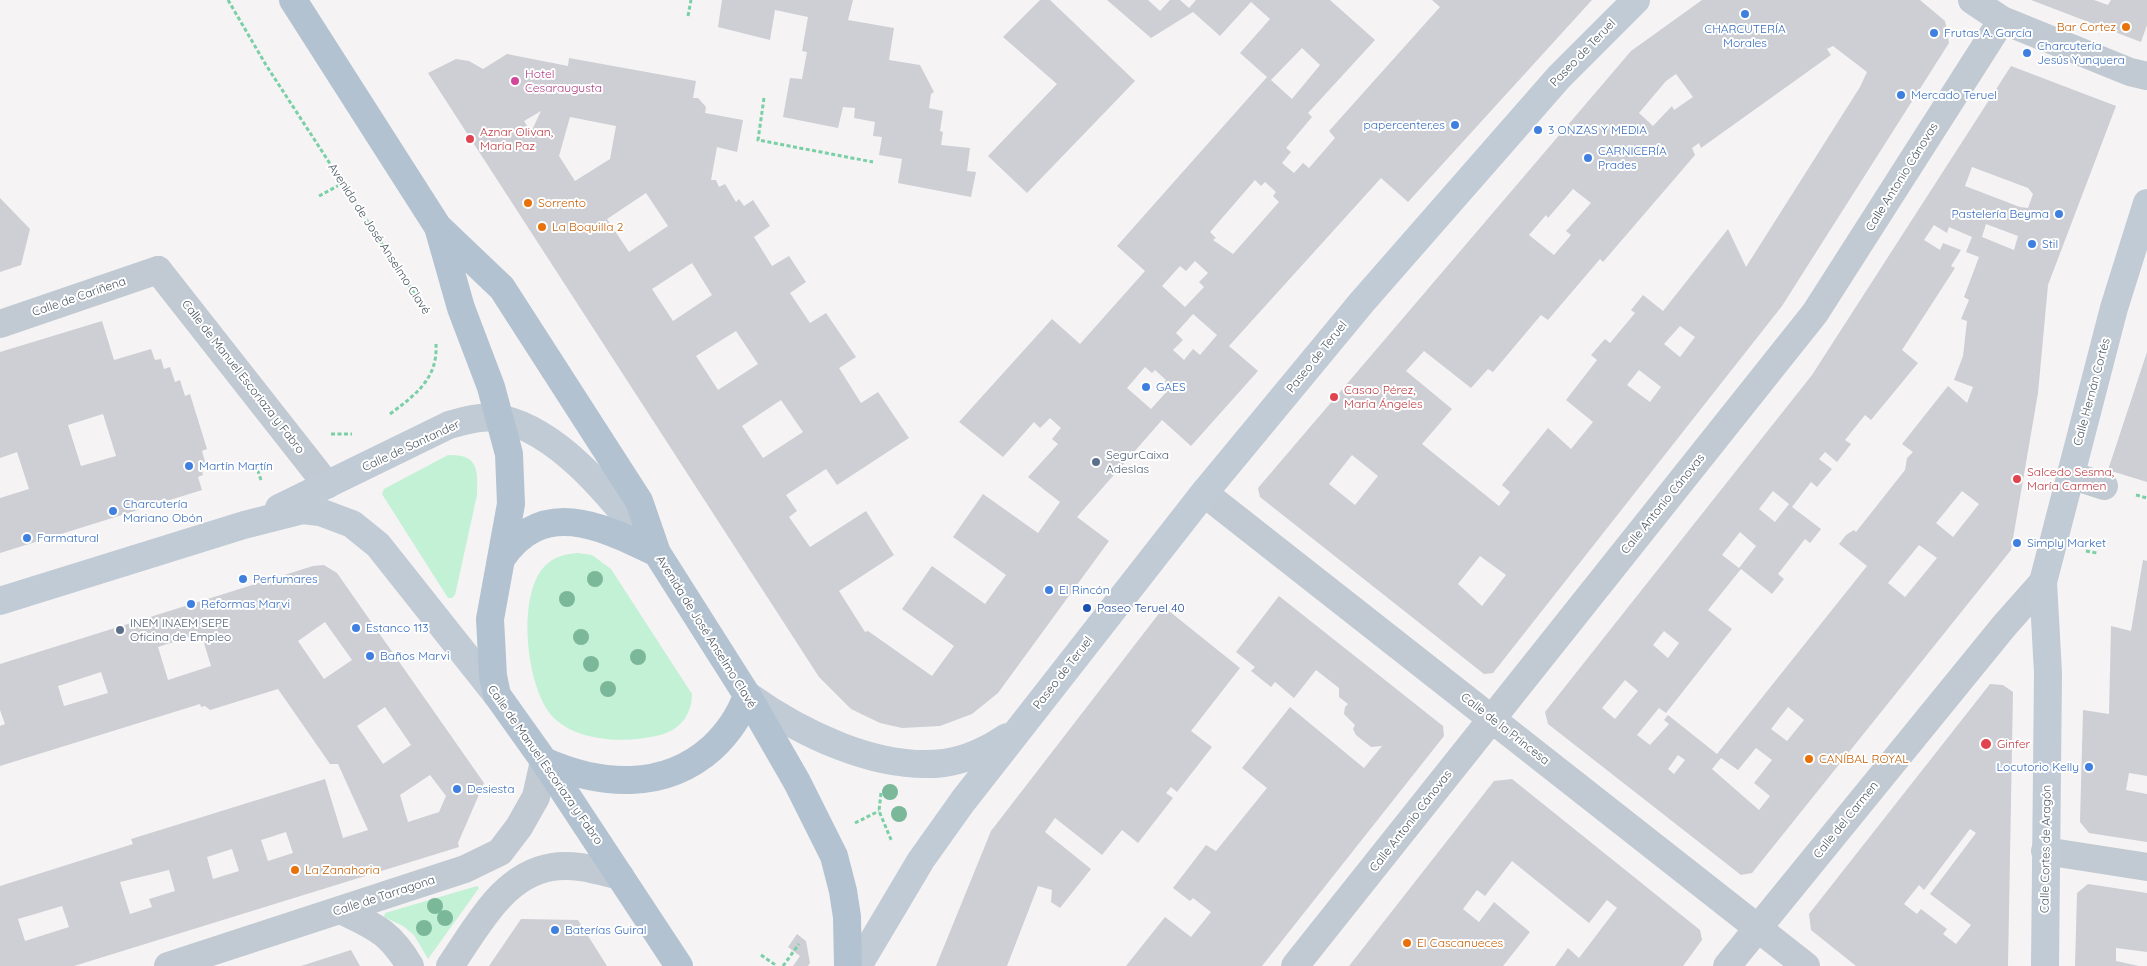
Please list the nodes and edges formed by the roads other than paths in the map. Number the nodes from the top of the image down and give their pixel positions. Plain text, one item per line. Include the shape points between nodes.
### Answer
1 (293, 0) edge
2 (1636, 0) edge
3 (1972, 0) edge
4 (2002, 20) junction
5 (2147, 76) edge
6 (2147, 203) edge
7 (438, 227) junction
8 (158, 270) joint
9 (0, 324) edge
10 (501, 418) junction
11 (2070, 475) junction
12 (327, 486) junction
13 (2104, 486) dead end
14 (1204, 493) junction
15 (303, 510) joint
16 (244, 525) junction
17 (657, 553) junction
18 (499, 562) junction
19 (2043, 582) junction
20 (0, 601) edge
21 (498, 695) junction
22 (747, 695) junction
23 (1492, 719) junction
24 (1017, 731) junction
25 (544, 761) junction
26 (2045, 851) junction
27 (2147, 867) edge
28 (620, 876) junction
29 (342, 910) junction
30 (1757, 928) junction
31 (168, 966) edge
32 (410, 966) edge
33 (450, 966) edge
34 (679, 966) edge
35 (848, 966) edge
36 (858, 966) edge
37 (1296, 966) edge
38 (1727, 966) edge
39 (1806, 966) edge
40 (2045, 966) edge

1 - 7 main road, Avenida de José Anselmo Clavé
2 - 14 main road, Paseo de Teruel via 1559,77 1362,302
3 - 4 street
4 - 5 street
4 - 23 street, Calle Antonio Cánovas via 1815,313
6 - 11 main road, Calle Hernán Cortés via 2114,308
7 - 10 main road, Avenida de José Anselmo Clavé via 461,308
7 - 17 main road, Avenida de José Anselmo Clavé via 502,288 639,501
8 - 9 street, Calle de Cariñena
8 - 12 street, Calle de Manuel Escoriaza y Fabro
10 - 12 main road, Calle de Santander via 472,418 449,425
10 - 17 main road, Calle de Santander via 548,442 590,474
10 - 18 main road, Avenida de José Anselmo Clavé via 512,489
11 - 13 street
11 - 19 main road, Calle Hernán Cortés
12 - 16 main road, Calle de Santander
14 - 23 street, Calle de la Princesa
14 - 24 main road, Paseo de Teruel
15 - 16 main road, Calle de Santander
15 - 21 main road, Calle de Manuel Escoriaza y Fabro via 352,524 378,545
16 - 20 main road, Calle de Santander
17 - 18 main road via 606,528 557,523 522,534
17 - 22 main road, Avenida de José Anselmo Clavé
18 - 21 main road, Avenida de José Anselmo Clavé via 490,619 493,676
19 - 26 main road, Calle Cortes de Aragón via 2048,673
19 - 30 street, Calle del Carmen
21 - 25 main road, Calle de Manuel Escoriaza y Fabro
22 - 24 main road, Paseo de Teruel via 788,722 823,738 892,760 945,763 987,749
22 - 25 main road via 738,716 720,740 700,758 672,774 637,780 597,779
22 - 35 main road, Avenida de José Anselmo Clavé via 797,782 834,856 847,917
23 - 30 street, Calle de la Princesa
23 - 37 street, Calle Antonio Cánovas
24 - 36 main road, Paseo de Teruel via 921,860
25 - 28 main road, Calle de Manuel Escoriaza y Fabro
25 - 29 street, Calle de Tarragona via 532,805 500,852 465,869
26 - 27 street
26 - 40 main road, Calle Cortes de Aragón
28 - 33 street via 572,866 552,867 516,883 496,901
28 - 34 main road, Calle de Manuel Escoriaza y Fabro
29 - 31 street, Calle de Tarragona
29 - 32 street via 379,928
30 - 38 street, Calle del Carmen
30 - 39 street, Calle de la Princesa

